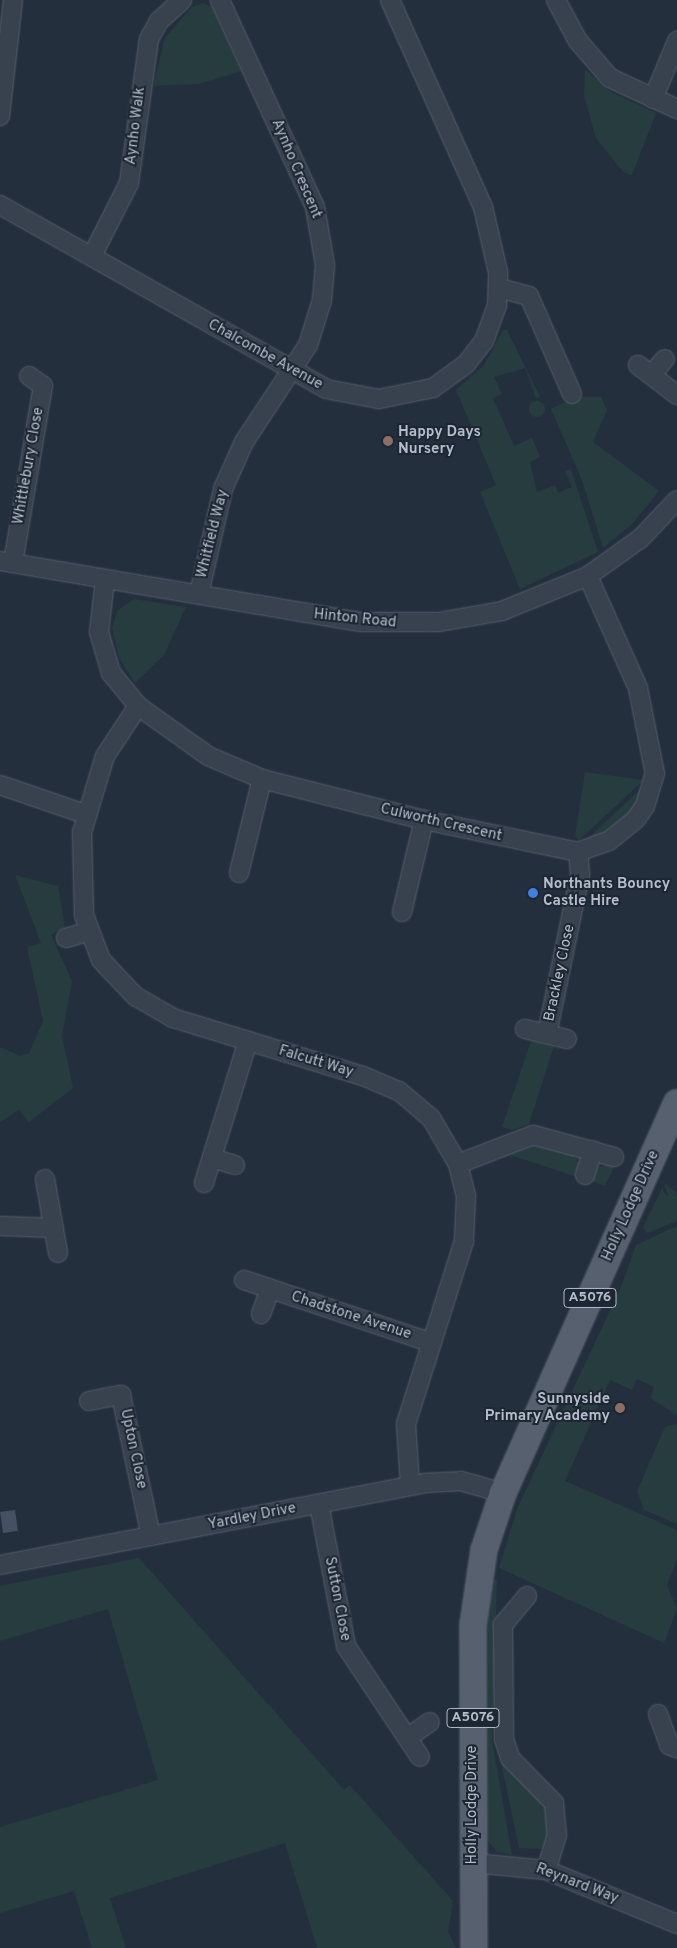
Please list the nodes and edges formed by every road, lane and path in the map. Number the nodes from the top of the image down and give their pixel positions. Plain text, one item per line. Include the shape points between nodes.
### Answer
1 (13, 0) edge
2 (182, 0) edge
3 (220, 0) edge
4 (390, 0) edge
5 (556, 0) edge
6 (677, 41) edge
7 (654, 99) junction
8 (677, 109) edge
9 (0, 116) edge
10 (0, 205) edge
11 (92, 256) junction
12 (499, 288) junction
13 (665, 358) dead end
14 (292, 372) junction
15 (29, 376) dead end
16 (572, 394) dead end
17 (677, 395) edge
18 (676, 503) edge
19 (6, 562) edge
20 (588, 576) junction
21 (105, 580) junction
22 (198, 594) junction
23 (138, 706) junction
24 (262, 779) junction
25 (0, 785) edge
26 (84, 814) junction
27 (424, 820) junction
28 (578, 852) junction
29 (239, 873) dead end
30 (402, 912) dead end
31 (87, 932) junction
32 (66, 938) dead end
33 (525, 1030) dead end
34 (547, 1034) junction
35 (567, 1039) dead end
36 (248, 1042) junction
37 (677, 1103) edge
38 (593, 1150) junction
39 (614, 1157) dead end
40 (212, 1158) junction
41 (458, 1164) junction
42 (235, 1165) dead end
43 (585, 1175) dead end
44 (45, 1179) dead end
45 (204, 1183) dead end
46 (0, 1226) edge
47 (54, 1228) junction
48 (58, 1254) dead end
49 (244, 1280) dead end
50 (270, 1289) junction
51 (261, 1314) dead end
52 (432, 1343) junction
53 (89, 1402) dead end
54 (410, 1485) junction
55 (503, 1493) junction
56 (319, 1504) junction
57 (151, 1536) junction
58 (0, 1566) edge
59 (527, 1596) dead end
60 (658, 1714) dead end
61 (430, 1722) dead end
62 (410, 1736) junction
63 (677, 1748) edge
64 (420, 1757) dead end
65 (473, 1864) junction
66 (546, 1870) junction
67 (677, 1924) edge
68 (474, 1948) edge

1 - 9 street
2 - 11 street, Aynho Walk via 159,21 149,39 129,183
3 - 14 street, Aynho Crescent via 309,193 323,234 322,300 313,332
4 - 12 street, Chalcombe Avenue via 483,207 494,246
5 - 7 street via 578,41 601,69 622,85
6 - 7 street
7 - 8 street
10 - 11 street, Chalcombe Avenue
11 - 14 street, Chalcombe Avenue
12 - 14 street, Chalcombe Avenue via 493,320 480,346 455,374 433,388 395,398 363,398 326,389
12 - 16 street via 529,296
13 - 17 street via 645,370
14 - 22 street, Whitfield Way via 258,419 229,473 215,513
15 - 19 street, Whittlebury Close via 42,386
18 - 20 street, Hinton Road via 641,538
19 - 21 street, Hinton Road
20 - 22 street, Hinton Road via 502,611 410,624 361,622
20 - 28 street via 638,688 655,774 645,806 636,819 609,841
21 - 22 street, Hinton Road
21 - 23 street, Culworth Crescent via 99,619 103,652 118,684
23 - 24 street, Culworth Crescent via 208,756
23 - 26 street, Falcutt Way via 105,756
24 - 27 street, Culworth Crescent
24 - 29 street
25 - 26 street
26 - 31 street, Falcutt Way via 79,857
27 - 28 street, Culworth Crescent
27 - 30 street
28 - 34 street, Brackley Close via 580,874
31 - 32 street
31 - 36 street, Falcutt Way via 110,972 147,1005 173,1018
33 - 34 street, Brackley Close
34 - 35 street, Brackley Close
36 - 40 street
36 - 41 street, Falcutt Way via 364,1076 399,1091 439,1128
37 - 55 main road, Holly Lodge Drive / A5076
38 - 39 street
38 - 41 street via 532,1135
38 - 43 street
40 - 42 street
40 - 45 street
41 - 52 street, Falcutt Way via 466,1195 464,1241
44 - 47 street
46 - 47 street via 35,1231
47 - 48 street
49 - 50 street, Chadstone Avenue
50 - 51 street
50 - 52 street, Chadstone Avenue
52 - 54 street, Falcutt Way via 406,1424
53 - 57 street, Upton Close via 121,1395
54 - 55 street, Yardley Drive via 461,1481
54 - 56 street, Yardley Drive
55 - 65 main road, Holly Lodge Drive / A5076 via 484,1550 475,1601
56 - 57 street, Yardley Drive
56 - 62 street, Sutton Close via 346,1646
57 - 58 street, Yardley Drive
59 - 66 street via 503,1626 504,1739 510,1758 554,1803 557,1835
60 - 63 street via 670,1744
61 - 62 street
62 - 64 street, Sutton Close
65 - 66 street, Reynard Way
65 - 68 main road, Holly Lodge Drive / A5076
66 - 67 street, Reynard Way

